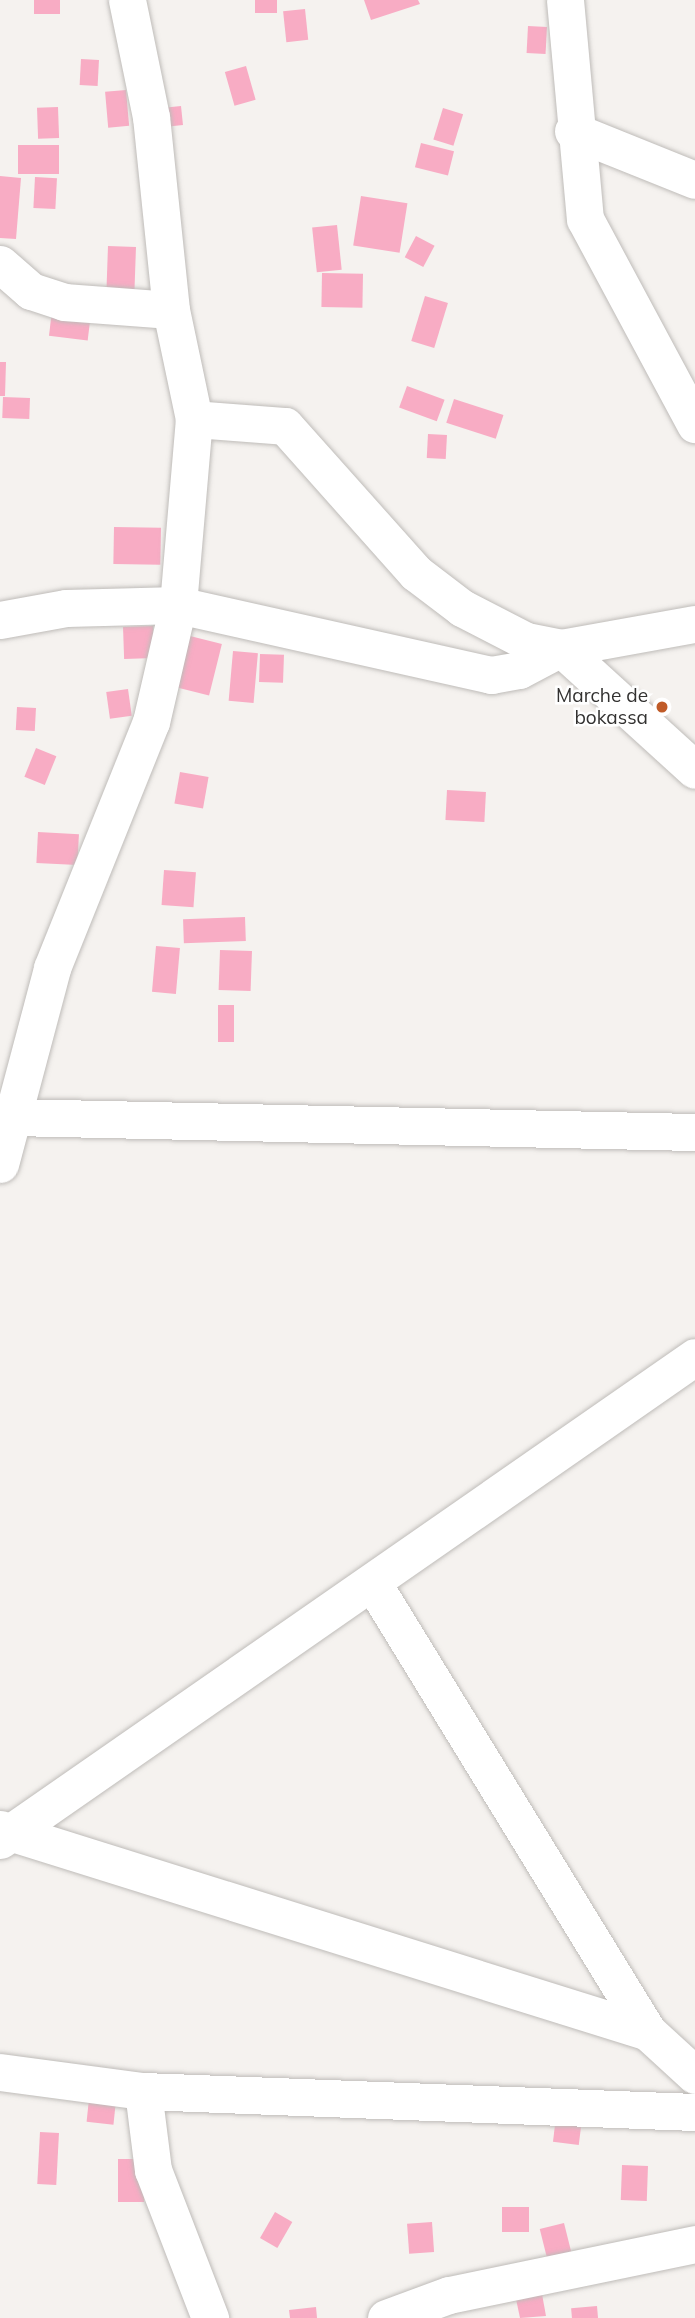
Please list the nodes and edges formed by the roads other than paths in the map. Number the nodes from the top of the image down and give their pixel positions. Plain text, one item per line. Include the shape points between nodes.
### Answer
1 (127, 0) edge
2 (565, 0) edge
3 (573, 131) junction
4 (695, 180) edge
5 (0, 264) edge
6 (171, 310) junction
7 (194, 419) junction
8 (695, 424) edge
9 (178, 605) junction
10 (0, 620) edge
11 (695, 624) edge
12 (561, 648) junction
13 (695, 770) edge
14 (12, 1118) junction
15 (695, 1132) edge
16 (0, 1164) edge
17 (695, 1357) edge
18 (372, 1582) junction
19 (4, 1834) edge
20 (648, 2032) junction
21 (0, 2072) edge
22 (695, 2075) edge
23 (143, 2091) junction
24 (695, 2112) edge
25 (695, 2244) edge
26 (210, 2318) edge
27 (386, 2318) edge

1 - 6 street via 151,117
2 - 3 street
3 - 4 street
3 - 8 street via 585,219
5 - 6 street via 31,291 64,302
6 - 7 street
7 - 9 street
7 - 12 street via 285,425 416,573 462,608 526,641
9 - 10 street via 66,608
9 - 12 street via 491,675 519,670
9 - 14 street via 151,722 64,935
11 - 12 street
12 - 13 street
14 - 15 street
14 - 16 street
17 - 18 street
18 - 19 street
18 - 20 street
19 - 20 street
20 - 22 street
21 - 23 street
23 - 24 street
23 - 26 street via 153,2170
25 - 27 street via 449,2295

